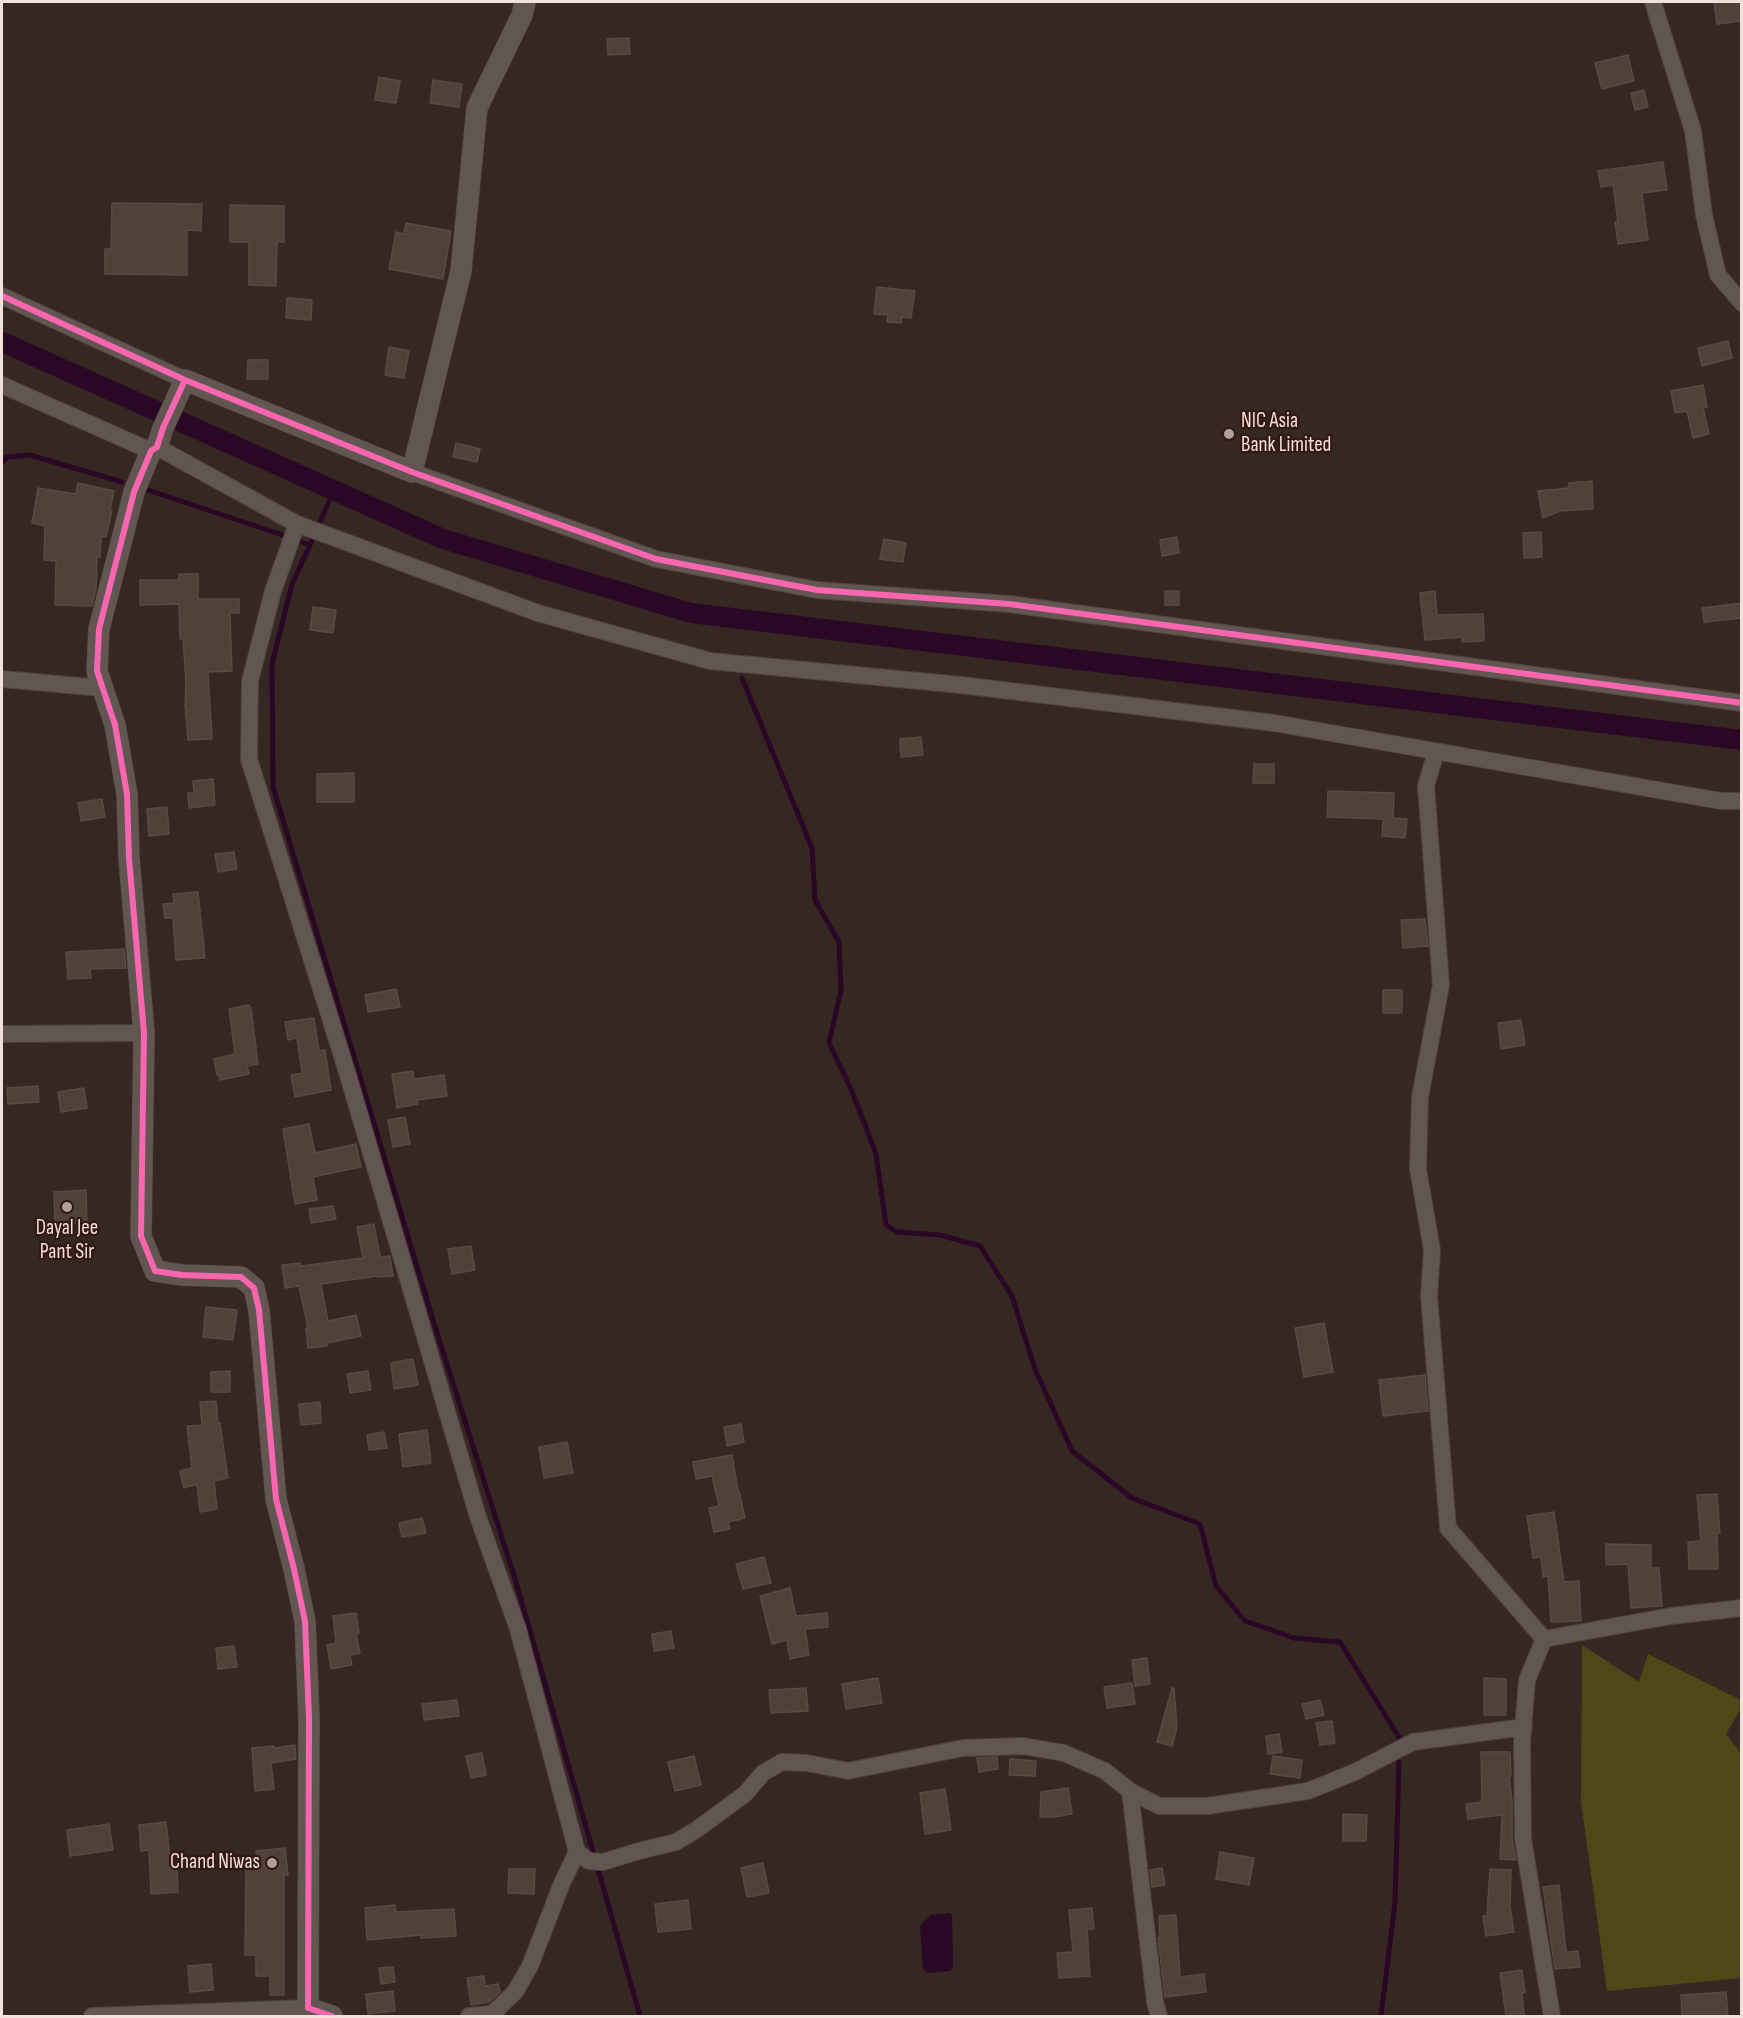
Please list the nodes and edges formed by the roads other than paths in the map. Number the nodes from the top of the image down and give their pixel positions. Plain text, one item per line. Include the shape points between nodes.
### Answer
1 (525, 2) edge
2 (1653, 2) edge
3 (2, 296) edge
4 (1742, 303) edge
5 (2, 385) edge
6 (182, 390) junction
7 (157, 442) junction
8 (412, 472) junction
9 (297, 524) junction
10 (2, 679) edge
11 (102, 688) junction
12 (1742, 703) edge
13 (1436, 752) junction
14 (1742, 801) edge
15 (144, 1033) junction
16 (2, 1034) edge
17 (1742, 1608) edge
18 (1544, 1639) junction
19 (1524, 1727) junction
20 (1130, 1791) junction
21 (590, 1858) junction
22 (308, 2008) junction
23 (92, 2016) edge
24 (332, 2016) edge
25 (469, 2016) edge
26 (1159, 2016) edge
27 (1552, 2016) edge

1 - 8 street via 477,108 460,271
2 - 4 street via 1693,131 1704,214 1718,275
3 - 6 street
5 - 7 street
6 - 7 street
6 - 8 street
7 - 9 street
7 - 11 street via 134,492 99,629 97,671
8 - 12 street via 656,558 817,590 1009,604
9 - 13 street via 538,613 710,661 961,685 1274,723
9 - 21 street via 273,591 250,681 249,759 347,1072 478,1517 518,1629
10 - 11 street
11 - 15 street via 116,725 127,794
13 - 14 street via 1721,801
13 - 18 street via 1426,786 1441,985 1420,1097 1419,1169 1432,1250 1429,1296 1448,1528
15 - 16 street
15 - 22 street via 141,1236 155,1271 241,1277 254,1288 259,1310 276,1499 305,1621 309,1718
17 - 18 street via 1671,1616
18 - 19 street via 1527,1680
19 - 20 street via 1413,1742 1308,1791 1207,1806 1159,1806
19 - 27 street via 1523,1839
20 - 21 street via 1105,1771 1064,1752 1023,1746 963,1748 848,1771 782,1762 763,1773 745,1794 676,1842
20 - 26 street
21 - 25 street via 554,1902 516,1992 492,2014
22 - 23 street
22 - 24 street

